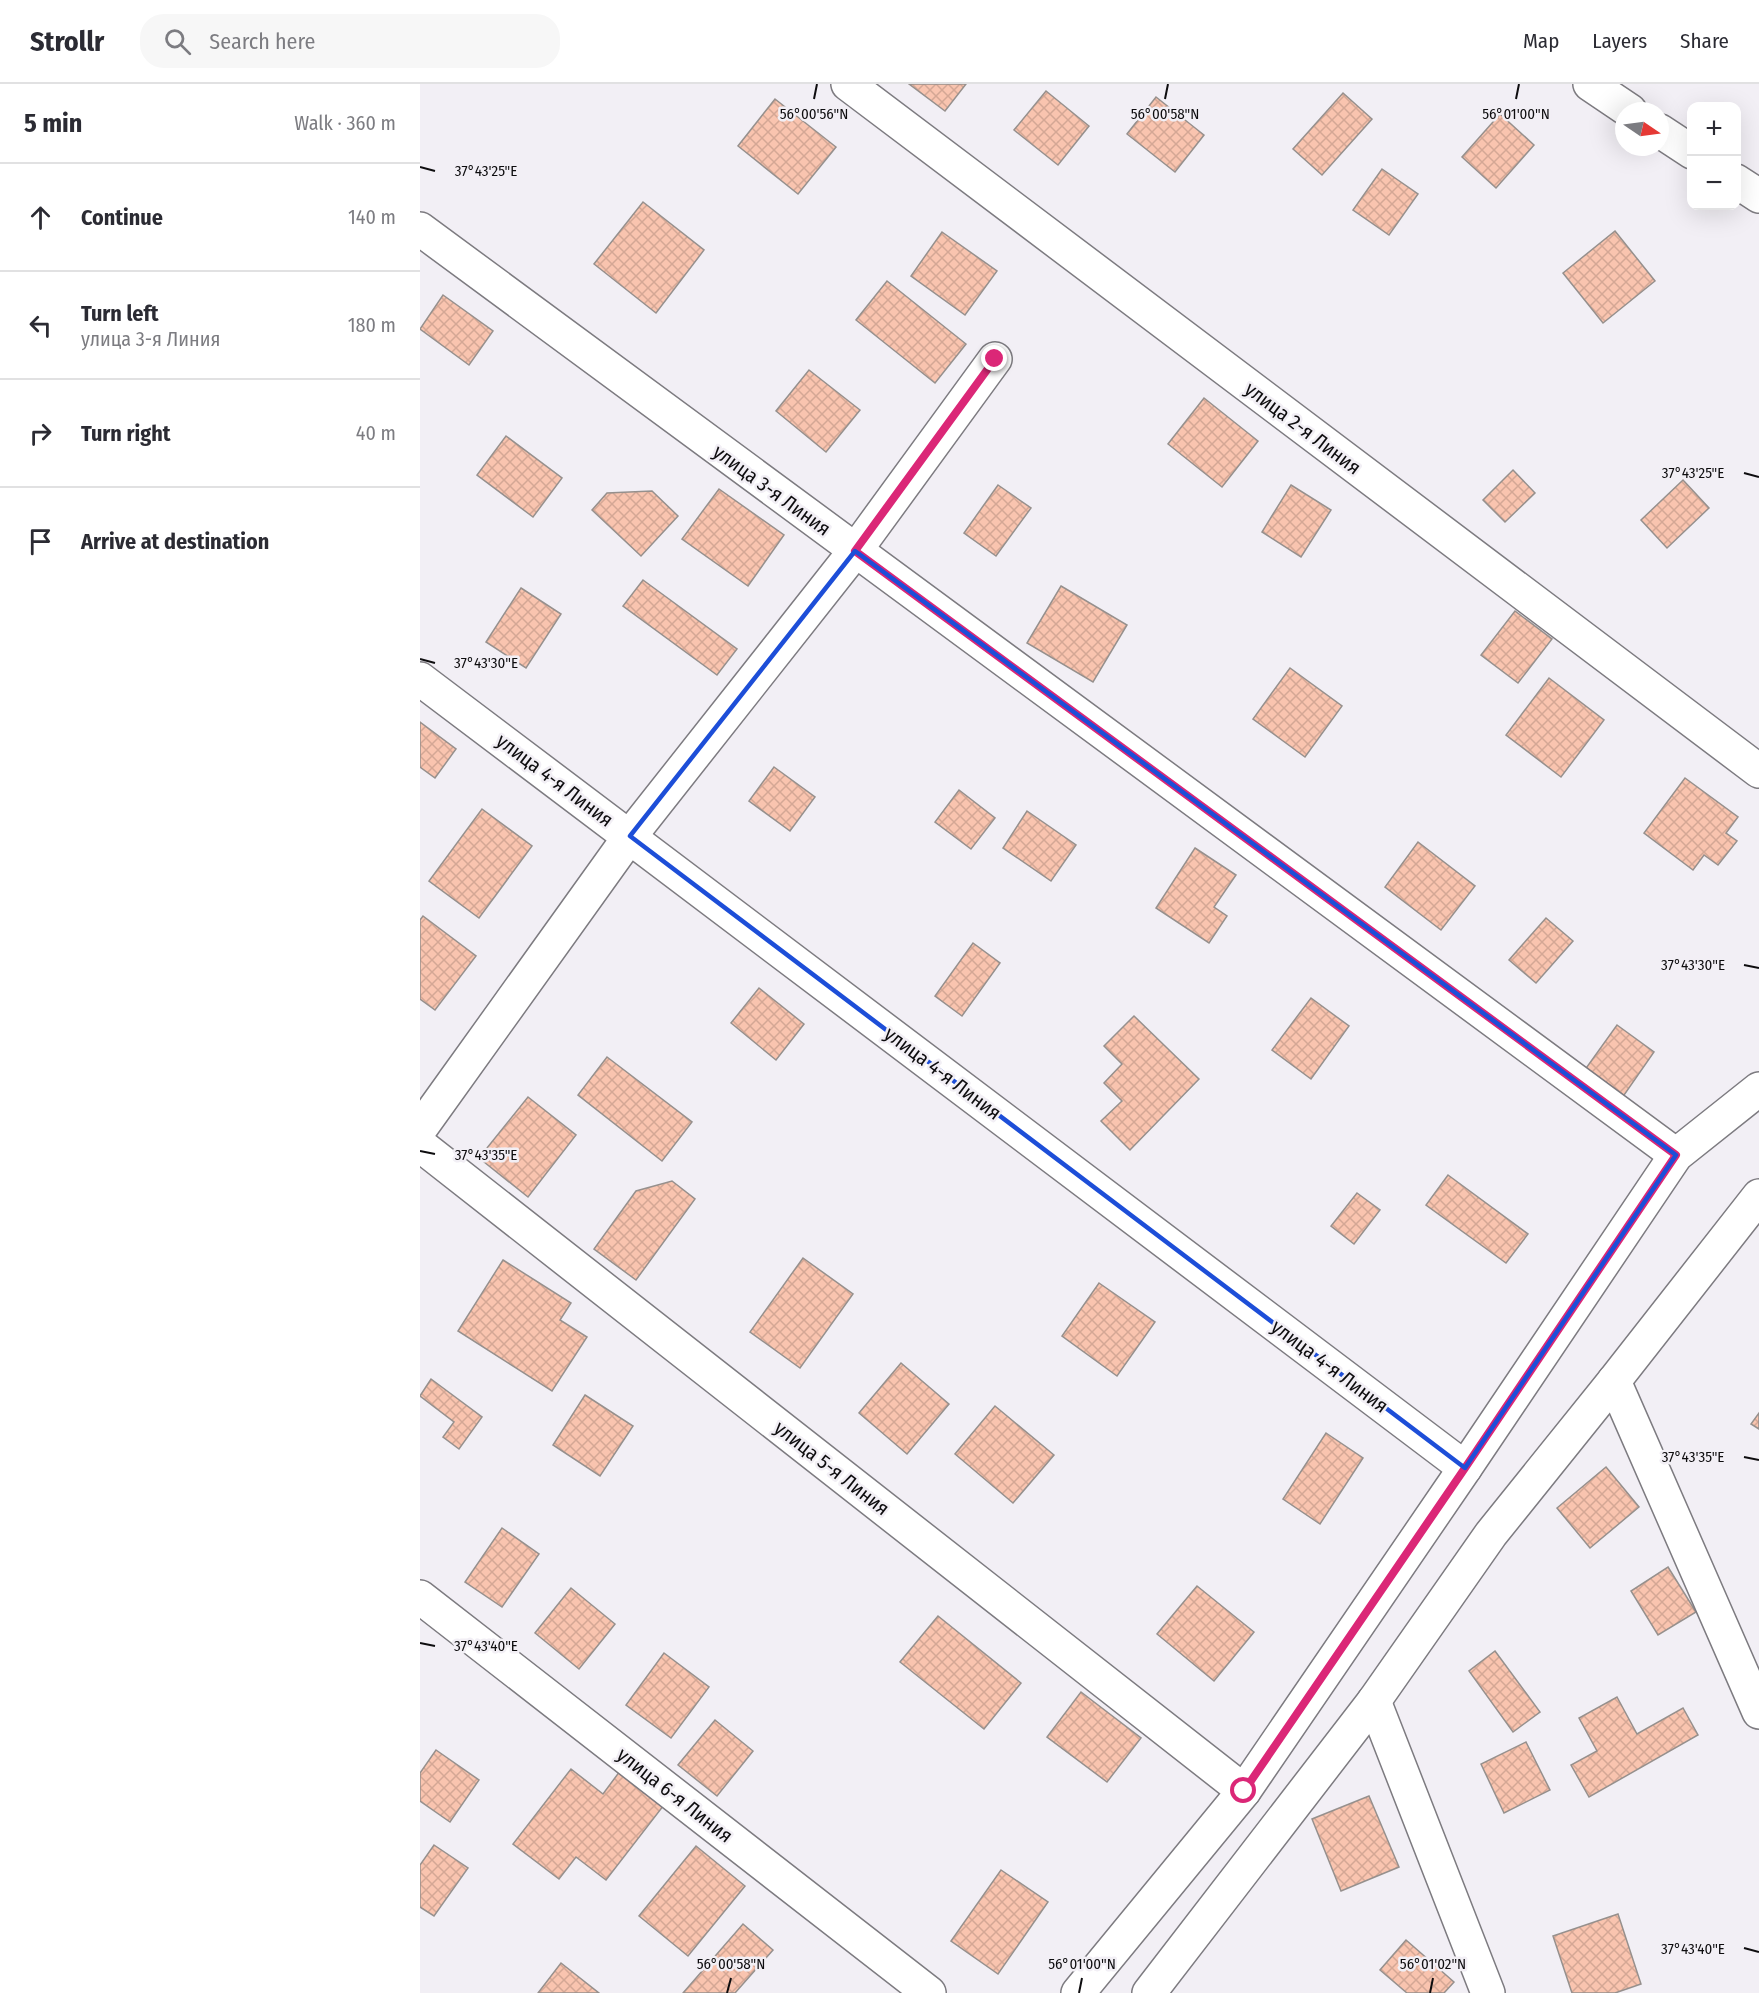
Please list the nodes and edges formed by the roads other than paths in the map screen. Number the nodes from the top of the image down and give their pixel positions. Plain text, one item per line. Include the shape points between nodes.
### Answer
1 (848, 84) edge
2 (1590, 84) edge
3 (1617, 102) edge
4 (1669, 137) edge
5 (1687, 149) edge
6 (1741, 184) edge
7 (1759, 196) edge
8 (420, 229) edge
9 (995, 359) dead end
10 (855, 551) junction
11 (420, 679) edge
12 (1759, 771) edge
13 (630, 836) junction
14 (1759, 1089) edge
15 (420, 1129) edge
16 (420, 1145) edge
17 (1676, 1155) junction
18 (1759, 1196) edge
19 (1614, 1381) junction
20 (1465, 1468) junction
21 (420, 1597) edge
22 (1374, 1701) junction
23 (1759, 1712) edge
24 (1244, 1791) junction
25 (929, 1993) edge
26 (1078, 1993) edge
27 (1149, 1993) edge
28 (1488, 1993) edge

1 - 12 street, улица 2-я Линия
2 - 3 street
4 - 5 street
6 - 7 street
8 - 10 street, улица 3-я Линия
9 - 10 street
10 - 13 street
10 - 17 street, улица 3-я Линия
11 - 13 street, улица 4-я Линия
13 - 15 street
13 - 20 street, улица 4-я Линия
14 - 17 street
16 - 24 street, улица 5-я Линия
17 - 20 street
18 - 19 street
19 - 22 street via 1491,1534
19 - 23 street
20 - 24 street
21 - 25 street, улица 6-я Линия
22 - 27 street
22 - 28 street
24 - 26 street

